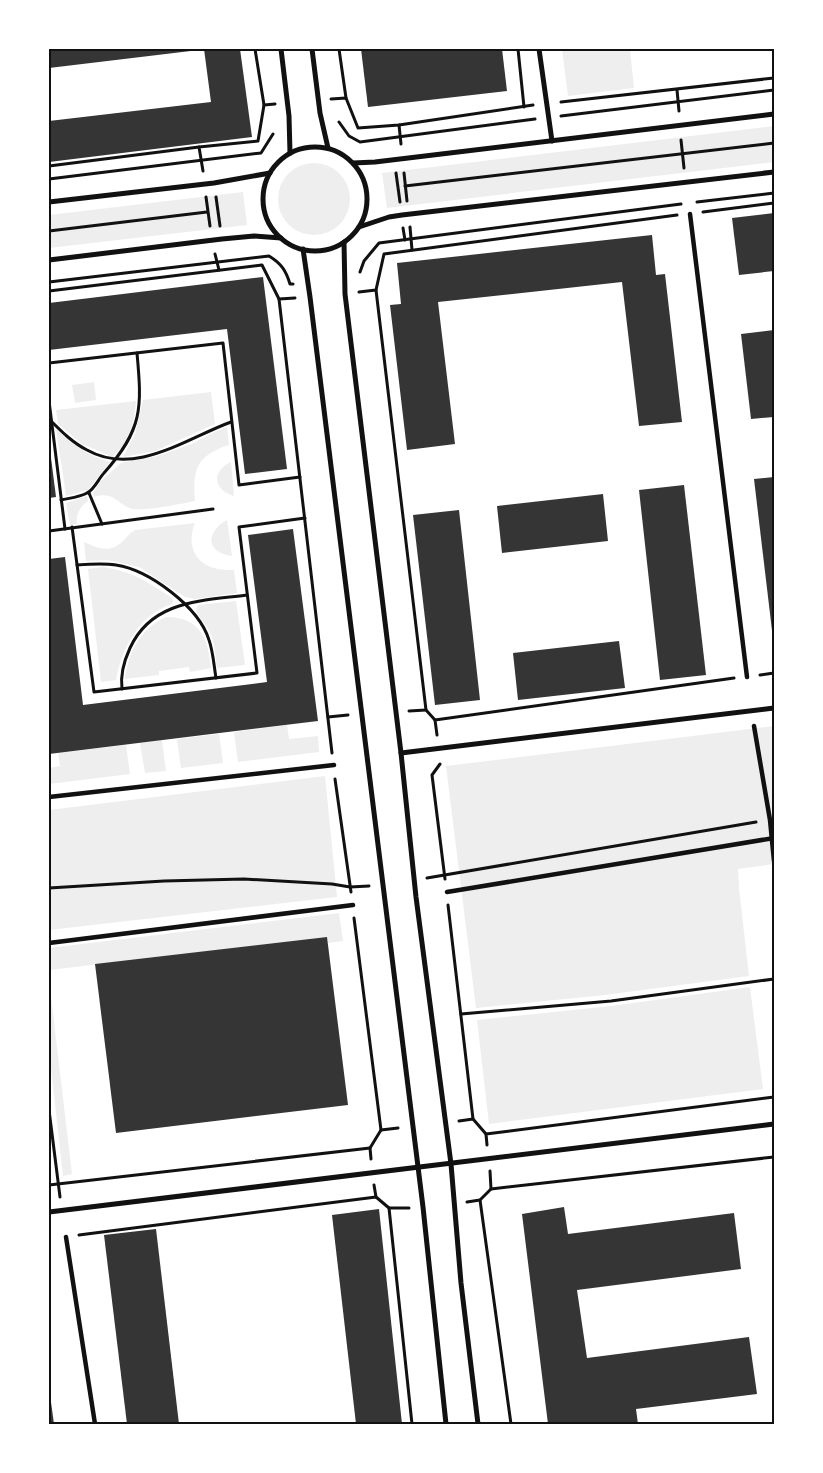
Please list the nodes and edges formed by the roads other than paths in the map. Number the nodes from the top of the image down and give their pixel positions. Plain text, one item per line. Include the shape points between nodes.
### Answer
1 (281, 49) edge
2 (312, 49) edge
3 (539, 49) edge
4 (774, 114) edge
5 (552, 141) junction
6 (328, 148) junction
7 (290, 153) junction
8 (354, 163) junction
9 (774, 172) edge
10 (270, 173) junction
11 (49, 202) edge
12 (690, 214) road end
13 (359, 227) junction
14 (281, 238) junction
15 (344, 242) junction
16 (303, 249) junction
17 (49, 260) edge
18 (748, 677) road end
19 (774, 708) edge
20 (754, 726) dead end
21 (401, 754) junction
22 (334, 765) road end
23 (49, 797) edge
24 (773, 839) edge
25 (774, 861) edge
26 (446, 892) road end
27 (353, 905) road end
28 (49, 943) edge
29 (774, 1124) edge
30 (451, 1164) junction
31 (417, 1167) junction
32 (49, 1212) edge
33 (66, 1237) dead end
34 (95, 1424) edge
35 (446, 1424) edge
36 (478, 1424) edge

1 - 7 street
2 - 6 street
3 - 5 street
4 - 5 street
5 - 8 street
6 - 7 street via 308,147
6 - 8 street
7 - 10 street
8 - 13 street via 367,194 366,211
9 - 13 street via 402,215
10 - 11 street via 214,183
10 - 14 street via 263,200 272,227
12 - 18 street
13 - 15 street
14 - 16 street
14 - 17 street via 222,239
15 - 16 street via 331,248
15 - 21 street via 345,294
16 - 31 street
19 - 21 street
20 - 24 street
21 - 30 street
22 - 23 street
24 - 25 street
24 - 26 street
27 - 28 street
29 - 30 street
30 - 31 street
30 - 36 street
31 - 32 street
31 - 35 street
33 - 34 street

